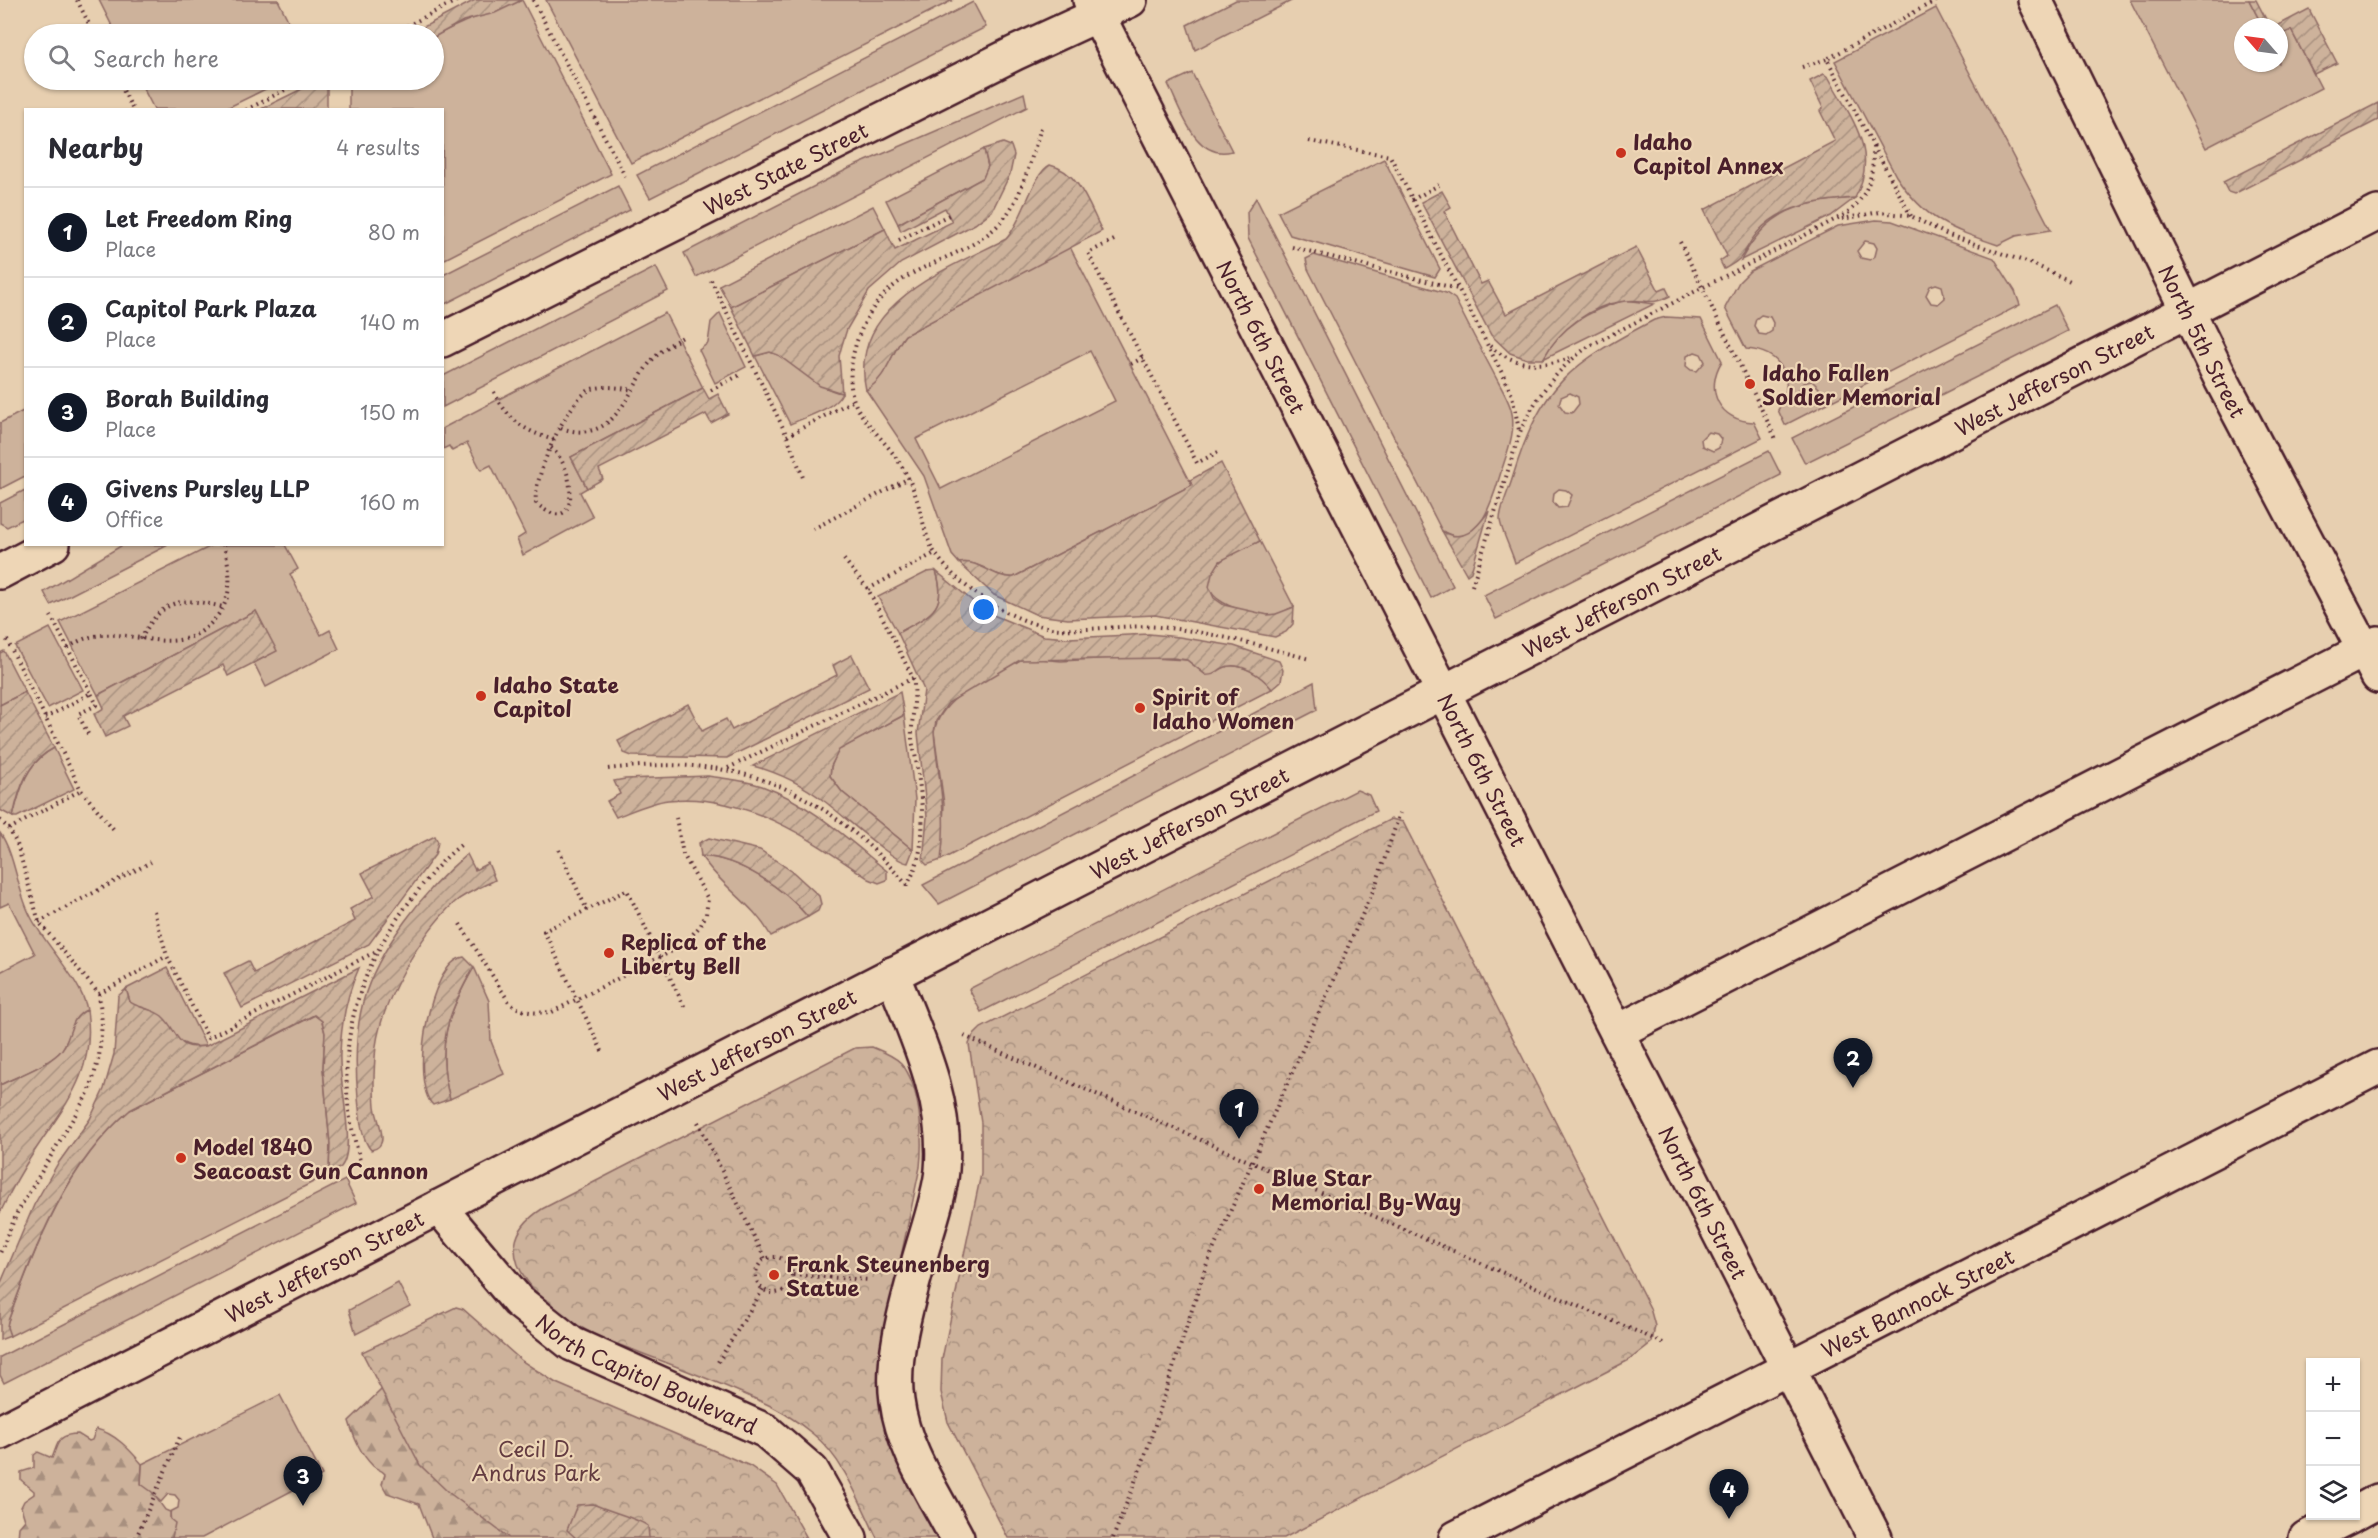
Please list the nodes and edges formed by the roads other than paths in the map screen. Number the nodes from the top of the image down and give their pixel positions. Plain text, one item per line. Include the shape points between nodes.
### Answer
1 (1130, 0) edge
2 (2035, 0) edge
3 (1094, 8) edge
4 (2378, 213) edge
5 (2189, 310) junction
6 (444, 339) edge
7 (49, 546) edge
8 (0, 573) edge
9 (2373, 656) edge
10 (1443, 691) junction
11 (892, 974) junction
12 (1617, 1032) junction
13 (2378, 1067) edge
14 (439, 1207) junction
15 (1788, 1370) junction
16 (0, 1432) edge
17 (2378, 1501) edge
18 (2360, 1510) edge
19 (2341, 1520) edge
20 (2310, 1537) edge
21 (850, 1538) edge
22 (957, 1538) edge
23 (1456, 1538) edge
24 (1875, 1538) edge

1 - 3 street, West State Street
2 - 5 street, North 5th Street
3 - 6 street, West State Street via 994,63
3 - 10 street, North 6th Street
4 - 5 street, West Jefferson Street
5 - 9 street, North 5th Street via 2221,379
5 - 10 street, West Jefferson Street
7 - 8 street
9 - 12 street
10 - 11 street, West Jefferson Street
10 - 12 street, North 6th Street
11 - 14 street, West Jefferson Street
11 - 22 street via 921,1042 939,1100 942,1171 913,1282 896,1374 896,1401 909,1445
12 - 15 street, North 6th Street
13 - 15 street, West Bannock Street
14 - 16 street, West Jefferson Street
14 - 21 street, North Capitol Boulevard via 518,1301 572,1344 766,1431 812,1471
15 - 23 street, West Bannock Street
15 - 24 street, North 6th Street
17 - 18 street
19 - 20 street

